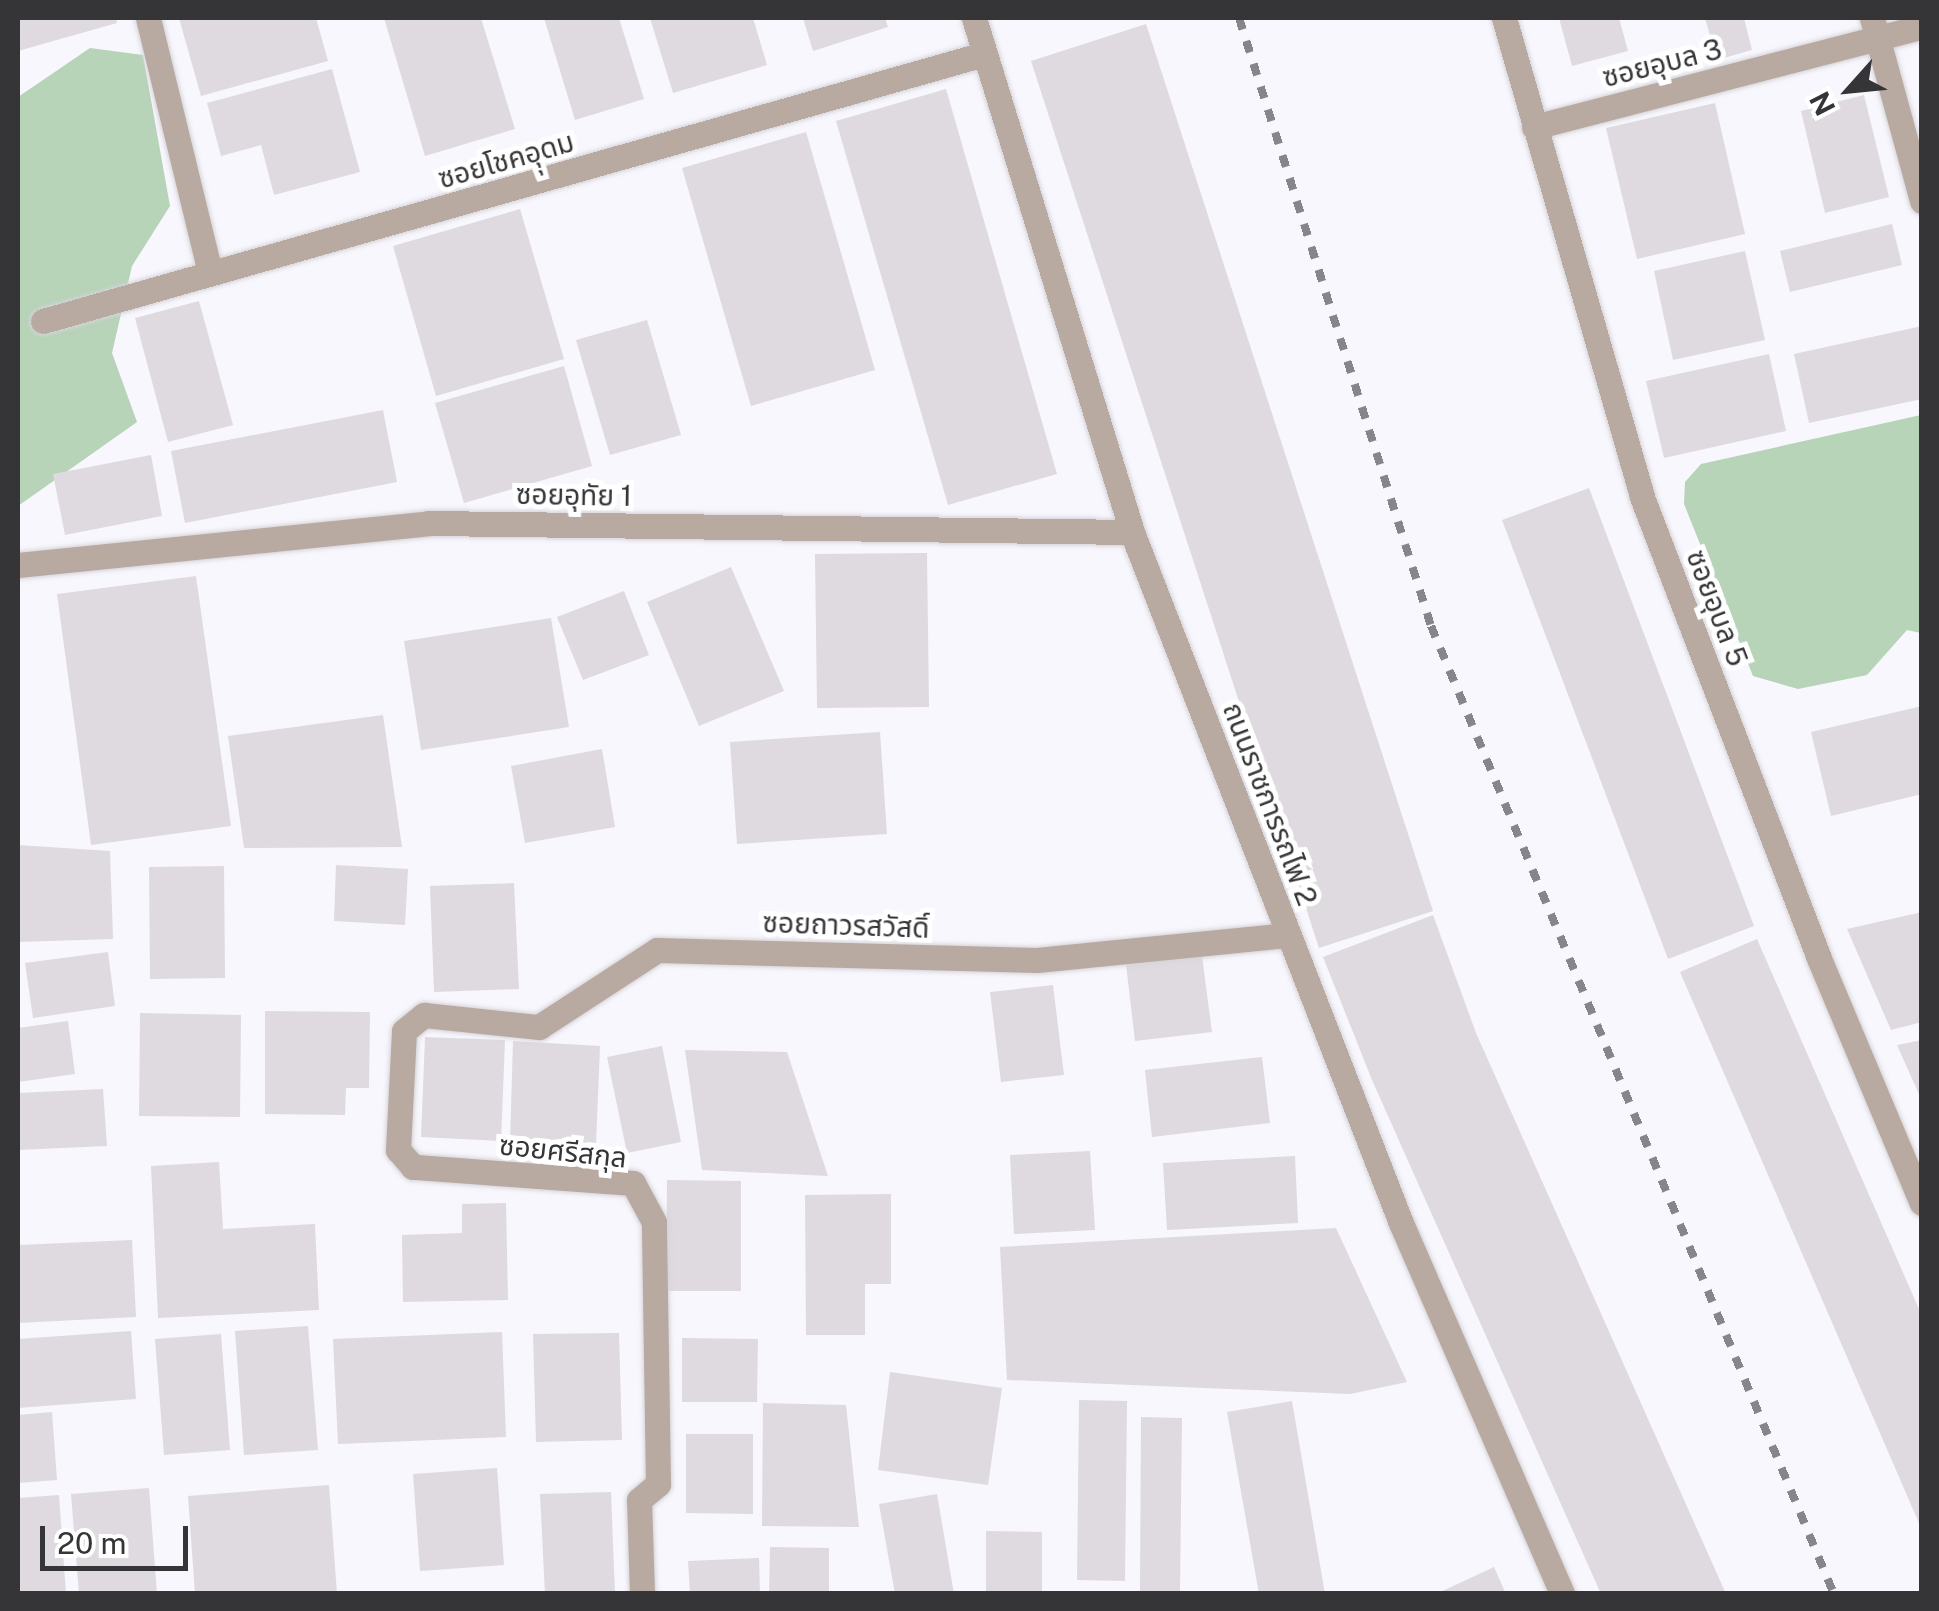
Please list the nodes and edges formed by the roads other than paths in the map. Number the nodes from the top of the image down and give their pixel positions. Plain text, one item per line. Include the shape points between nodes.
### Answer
1 (148, 18) edge
2 (974, 18) edge
3 (1504, 18) edge
4 (1922, 27) edge
5 (1875, 28) edge
6 (984, 54) junction
7 (1534, 126) junction
8 (1922, 202) edge
9 (210, 273) junction
10 (43, 321) dead end
11 (1132, 532) junction
12 (18, 565) edge
13 (1289, 935) junction
14 (424, 1015) joint
15 (1922, 1203) edge
16 (642, 1594) edge
17 (1562, 1594) edge

1 - 9 street
2 - 6 street, ถนนราชการรถไฟ 2
3 - 7 street, ซอยอุบล 5
4 - 5 street, ซอยอุบล 3
5 - 7 street, ซอยอุบล 3
5 - 8 street
6 - 9 street, ซอยโชคอุุดม
6 - 11 street, ถนนราชการรถไฟ 2
7 - 15 street, ซอยอุบล 5 via 1642,497 1818,956
9 - 10 street, ซอยโชคอุุดม
11 - 12 street, ซอยอุทัย 1 via 428,523
11 - 13 street, ถนนราชการรถไฟ 2
13 - 14 street, ซอยถาวรสวัสดิ์ via 1037,960 657,950 539,1027
13 - 17 street, ถนนราชการรถไฟ 2 via 1401,1223
14 - 16 street, ซอยศรีสกุล via 404,1031 398,1150 413,1168 633,1183 654,1222 658,1484 639,1500

